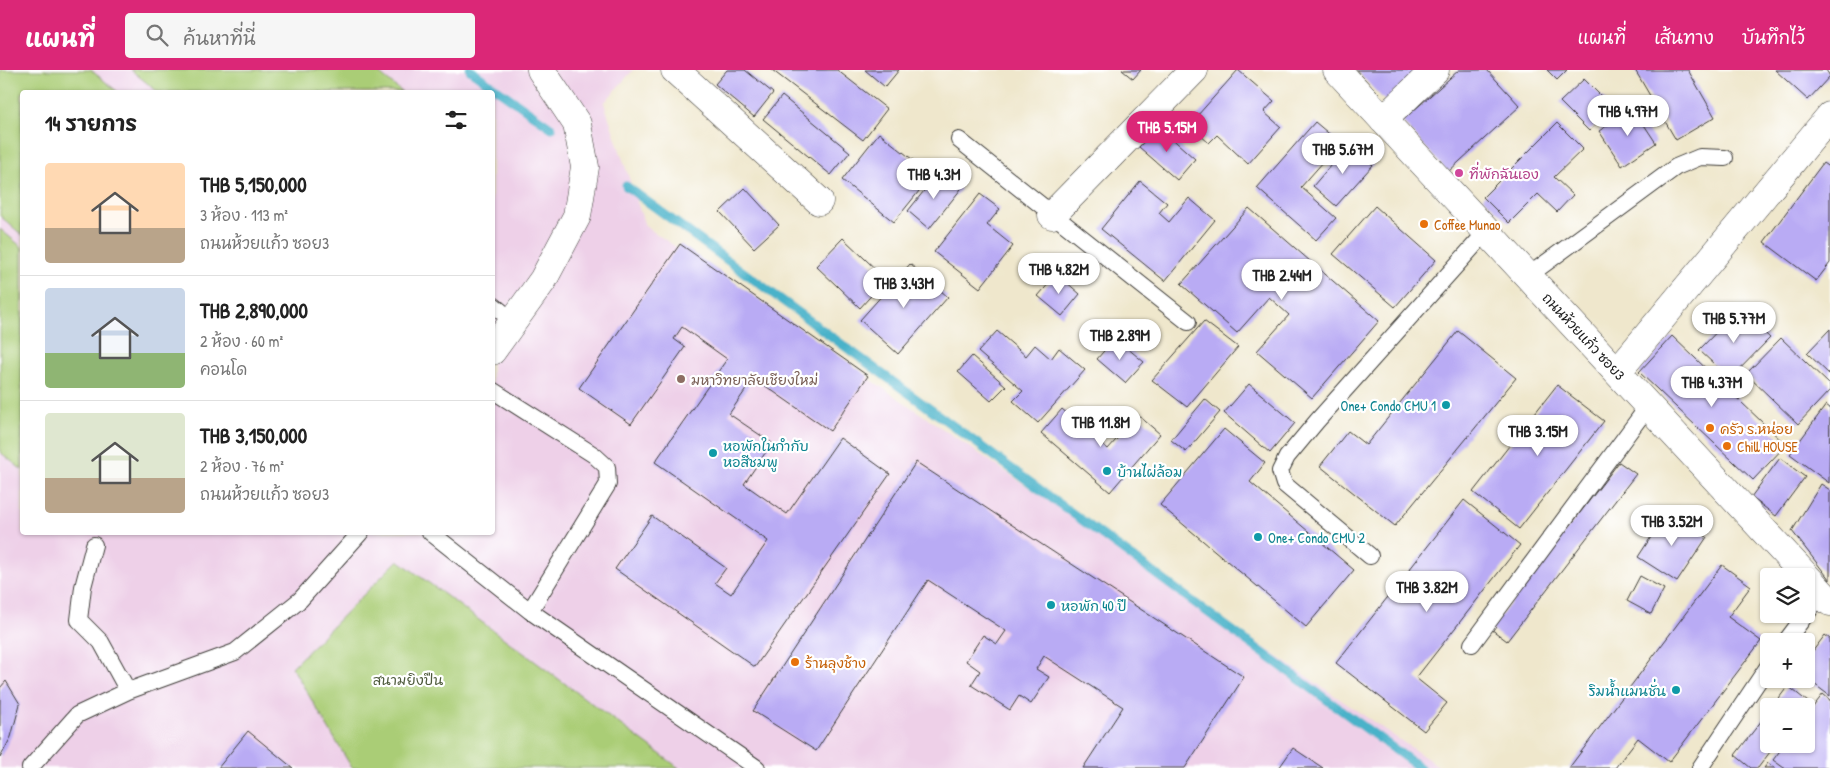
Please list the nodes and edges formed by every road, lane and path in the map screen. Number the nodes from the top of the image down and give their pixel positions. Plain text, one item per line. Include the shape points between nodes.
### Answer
1 (541, 70) edge
2 (675, 70) edge
3 (1194, 70) edge
4 (1337, 70) edge
5 (1435, 70) edge
6 (1830, 116) edge
7 (1383, 120) junction
8 (959, 140) dead end
9 (1725, 158) dead end
10 (819, 202) dead end
11 (1052, 215) junction
12 (1487, 231) junction
13 (1528, 276) junction
14 (495, 306) edge
15 (514, 322) junction
16 (1188, 322) dead end
17 (495, 347) edge
18 (1617, 372) junction
19 (495, 392) edge
20 (1649, 405) junction
21 (358, 535) edge
22 (433, 535) edge
23 (94, 545) dead end
24 (1370, 556) dead end
25 (1826, 597) edge
26 (530, 611) junction
27 (1793, 633) edge
28 (1472, 644) dead end
29 (1760, 678) edge
30 (128, 691) junction
31 (749, 767) edge
32 (30, 768) edge
33 (1700, 768) edge

1 - 15 lane via 577,124 585,167 577,216 544,280
2 - 10 street
3 - 11 street
4 - 7 street, ถนนห้วยแก้ว ซอย3
5 - 7 street
6 - 18 street
7 - 12 street, ถนนห้วยแก้ว ซอย3
8 - 11 lane
9 - 13 lane via 1700,157 1676,168
11 - 16 lane
12 - 13 street, ถนนห้วยแก้ว ซอย3
12 - 24 lane via 1317,421 1286,457 1280,471 1284,484
13 - 18 street, ถนนห้วยแก้ว ซอย3
14 - 15 lane
15 - 17 lane
18 - 20 street, ถนนห้วยแก้ว ซอย3
19 - 26 lane via 594,454 607,467 608,484
20 - 25 street, ถนนห้วยแก้ว ซอย3
20 - 28 lane
21 - 30 lane via 300,600 235,652
22 - 26 lane
23 - 30 lane via 83,587 79,620 101,642
25 - 27 lane
26 - 31 lane
29 - 33 lane
30 - 32 lane via 77,715

